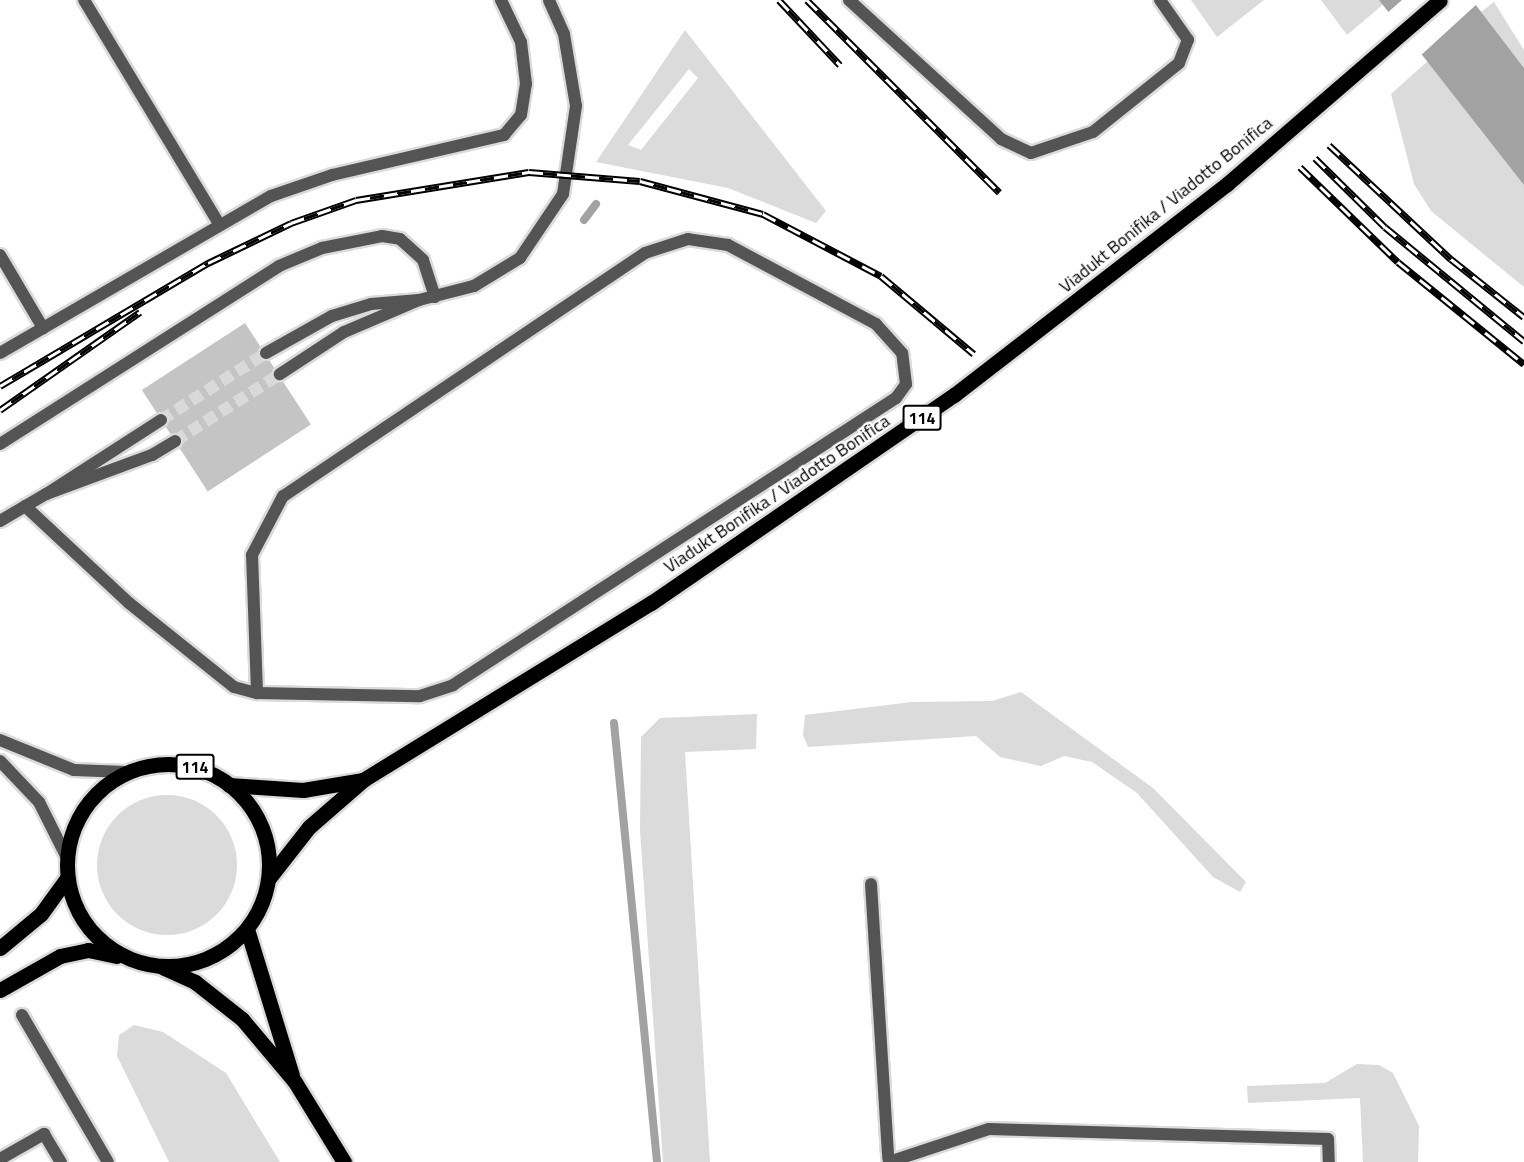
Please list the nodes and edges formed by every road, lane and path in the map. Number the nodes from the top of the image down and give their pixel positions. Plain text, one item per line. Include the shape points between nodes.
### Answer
1 (84, 0) edge
2 (501, 0) edge
3 (549, 0) edge
4 (849, 0) edge
5 (1160, 0) edge
6 (1440, 0) edge
7 (219, 224) junction
8 (0, 255) edge
9 (435, 297) junction
10 (419, 300) junction
11 (43, 327) junction
12 (0, 353) edge
13 (266, 353) tunnel mouth
14 (280, 374) tunnel mouth
15 (161, 420) tunnel mouth
16 (175, 441) tunnel mouth
17 (0, 444) edge
18 (46, 494) junction
19 (26, 506) junction
20 (0, 521) edge
21 (257, 693) junction
22 (0, 740) edge
23 (0, 761) edge
24 (126, 772) junction
25 (363, 780) junction
26 (229, 785) junction
27 (66, 856) junction
28 (67, 878) junction
29 (269, 878) junction
30 (870, 884) dead end
31 (247, 929) junction
32 (0, 948) edge
33 (127, 958) junction
34 (159, 966) junction
35 (0, 990) edge
36 (22, 1015) dead end
37 (295, 1082) junction
38 (0, 1159) edge
39 (889, 1160) edge
40 (61, 1162) edge
41 (108, 1162) edge
42 (344, 1162) edge
43 (1329, 1162) edge

1 - 7 street
2 - 7 street via 521,42 526,84 521,115 504,135 332,175 271,196
3 - 9 street via 564,34 576,106 563,194 520,258 474,286
4 - 5 street via 1001,139 1031,153 1093,132 1179,63 1188,40
6 - 25 main road, Viadukt Bonifika / Viadotto Bonifica / 114 via 1227,184 954,395 651,603
7 - 11 street
8 - 11 street
9 - 10 street
9 - 17 street via 423,260 400,240 374,237 322,248 279,266 117,375
10 - 13 street via 371,304 332,316
10 - 14 street via 344,332
11 - 12 street
15 - 18 street
16 - 18 street
18 - 19 street
19 - 20 street
19 - 21 street via 202,666 234,687
21 - 21 street via 420,696 453,685 896,398 906,384 902,352 876,324 728,245 688,239 645,253 283,496 252,555
22 - 24 street via 74,770
23 - 27 street via 39,802
24 - 26 main road, 114 via 179,765
24 - 27 main road, 114 via 92,798 79,815
25 - 26 main road, 114 via 303,790
25 - 29 main road, 114 via 309,827
26 - 29 main road, 114 via 261,826
27 - 28 main road, 114
28 - 32 main road via 40,914
28 - 33 main road, 114 via 86,926
29 - 31 main road, 114
30 - 39 street
31 - 34 main road, 114 via 208,958
31 - 37 main road, 114
33 - 34 main road, 114
33 - 35 main road, 114 via 88,950 60,956
34 - 37 main road, 114 via 195,982 231,1010
36 - 41 street
37 - 42 main road, 114
38 - 40 street via 44,1134
39 - 43 street via 988,1129 1328,1138

